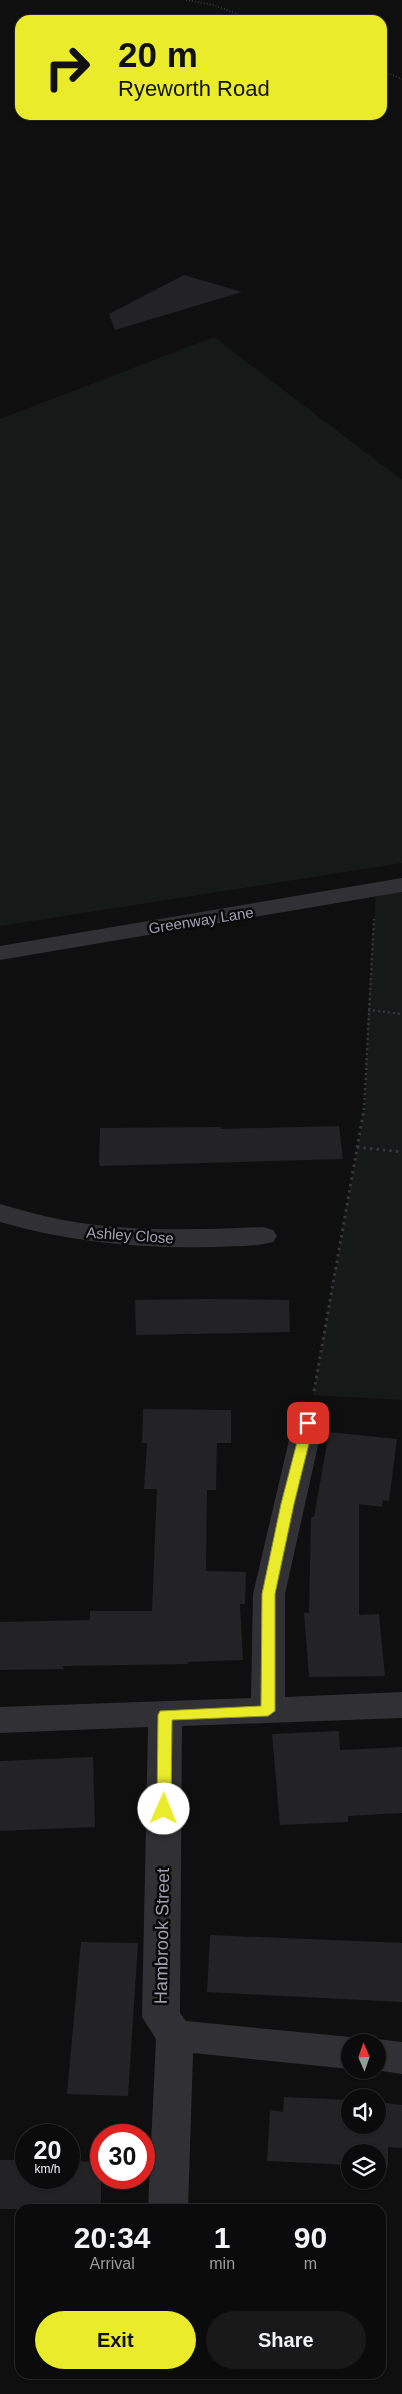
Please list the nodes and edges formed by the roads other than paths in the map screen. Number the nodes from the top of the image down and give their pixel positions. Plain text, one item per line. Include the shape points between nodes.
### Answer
1 (402, 885) edge
2 (0, 953) edge
3 (0, 1213) edge
4 (263, 1236) dead end
5 (308, 1423) road end
6 (402, 1705) edge
7 (268, 1711) junction
8 (165, 1715) junction
9 (0, 1720) edge
10 (176, 2036) junction
11 (341, 2052) edge
12 (386, 2056) edge
13 (402, 2058) edge
14 (168, 2204) edge

1 - 2 street, Greenway Lane
3 - 4 street, Ashley Close via 29,1223 94,1234 170,1239
5 - 7 street via 269,1594
6 - 7 street
7 - 8 street
8 - 9 street
8 - 10 street, Hambrook Street via 161,2017
10 - 11 street
10 - 14 street
12 - 13 street

